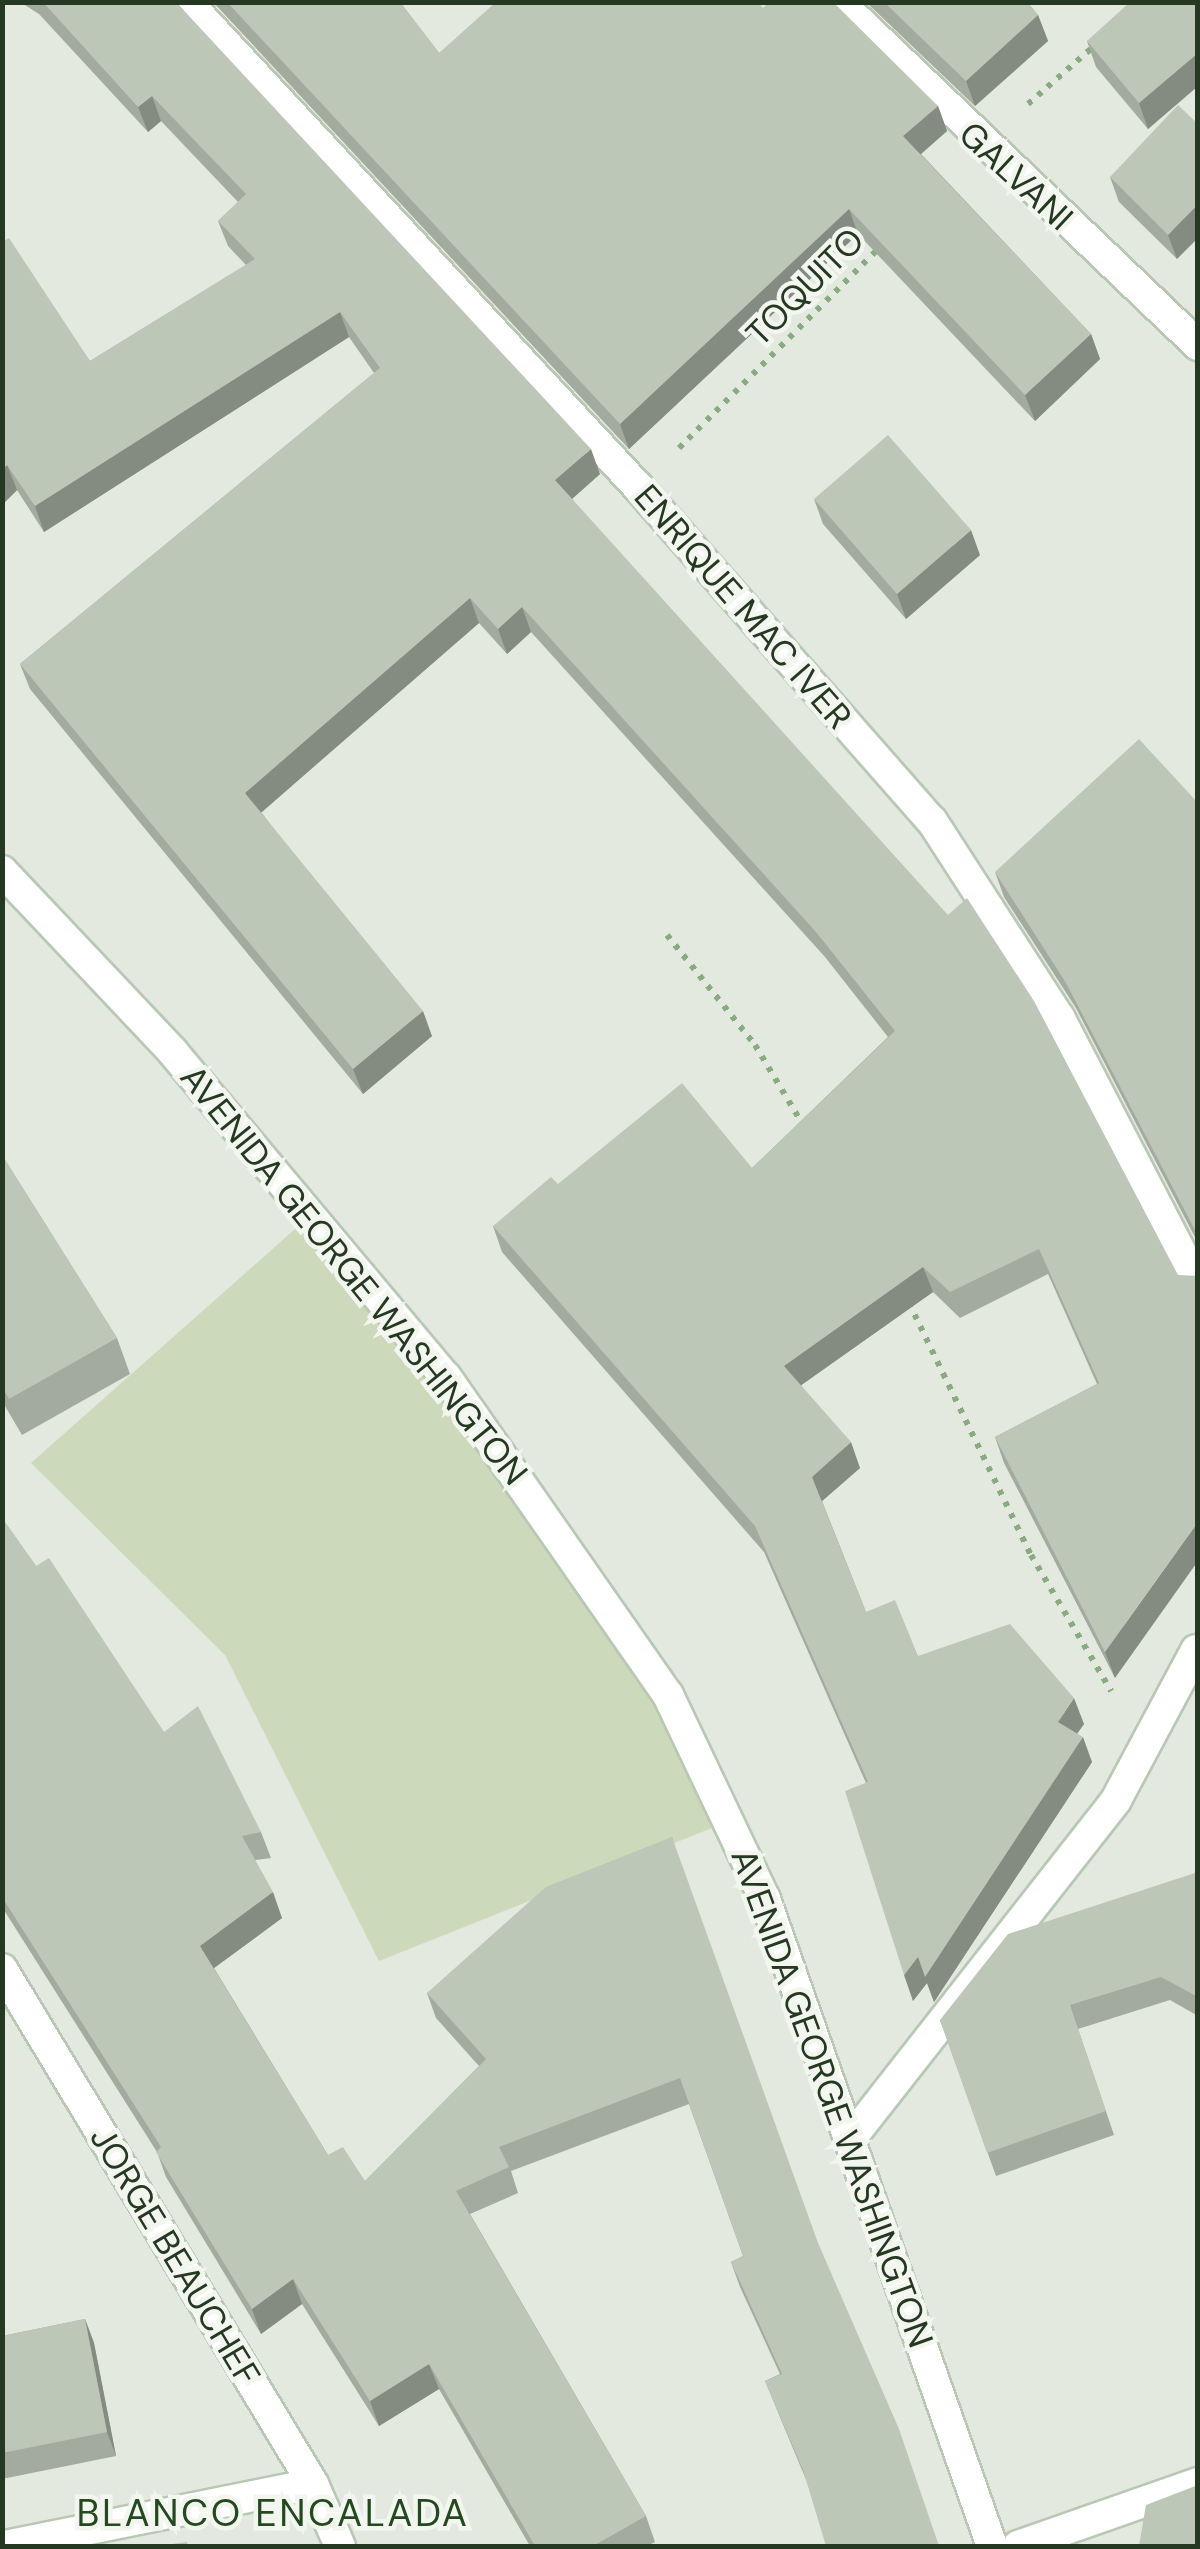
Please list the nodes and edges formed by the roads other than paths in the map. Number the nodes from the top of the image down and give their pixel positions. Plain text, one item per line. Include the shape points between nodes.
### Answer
1 (187, 2) edge
2 (839, 2) edge
3 (1198, 345) edge
4 (2, 870) edge
5 (1198, 1285) edge
6 (1196, 1650) edge
7 (2, 1969) edge
8 (852, 2137) junction
9 (313, 2484) junction
10 (1198, 2484) edge
11 (5, 2546) edge
12 (340, 2546) edge
13 (992, 2546) edge
14 (1018, 2546) edge

1 - 5 street, ENRIQUE MAC IVER via 639,488 932,821 1059,1017
2 - 3 street, GALVANI
4 - 8 street, AVENIDA GEORGE WASHINGTON via 172,1051 396,1318 565,1540 676,1712 765,1899
6 - 8 street via 1070,1864
7 - 9 street, JORGE BEAUCHEF
8 - 13 street, AVENIDA GEORGE WASHINGTON
9 - 11 street
9 - 12 street, JORGE BEAUCHEF
10 - 14 street

